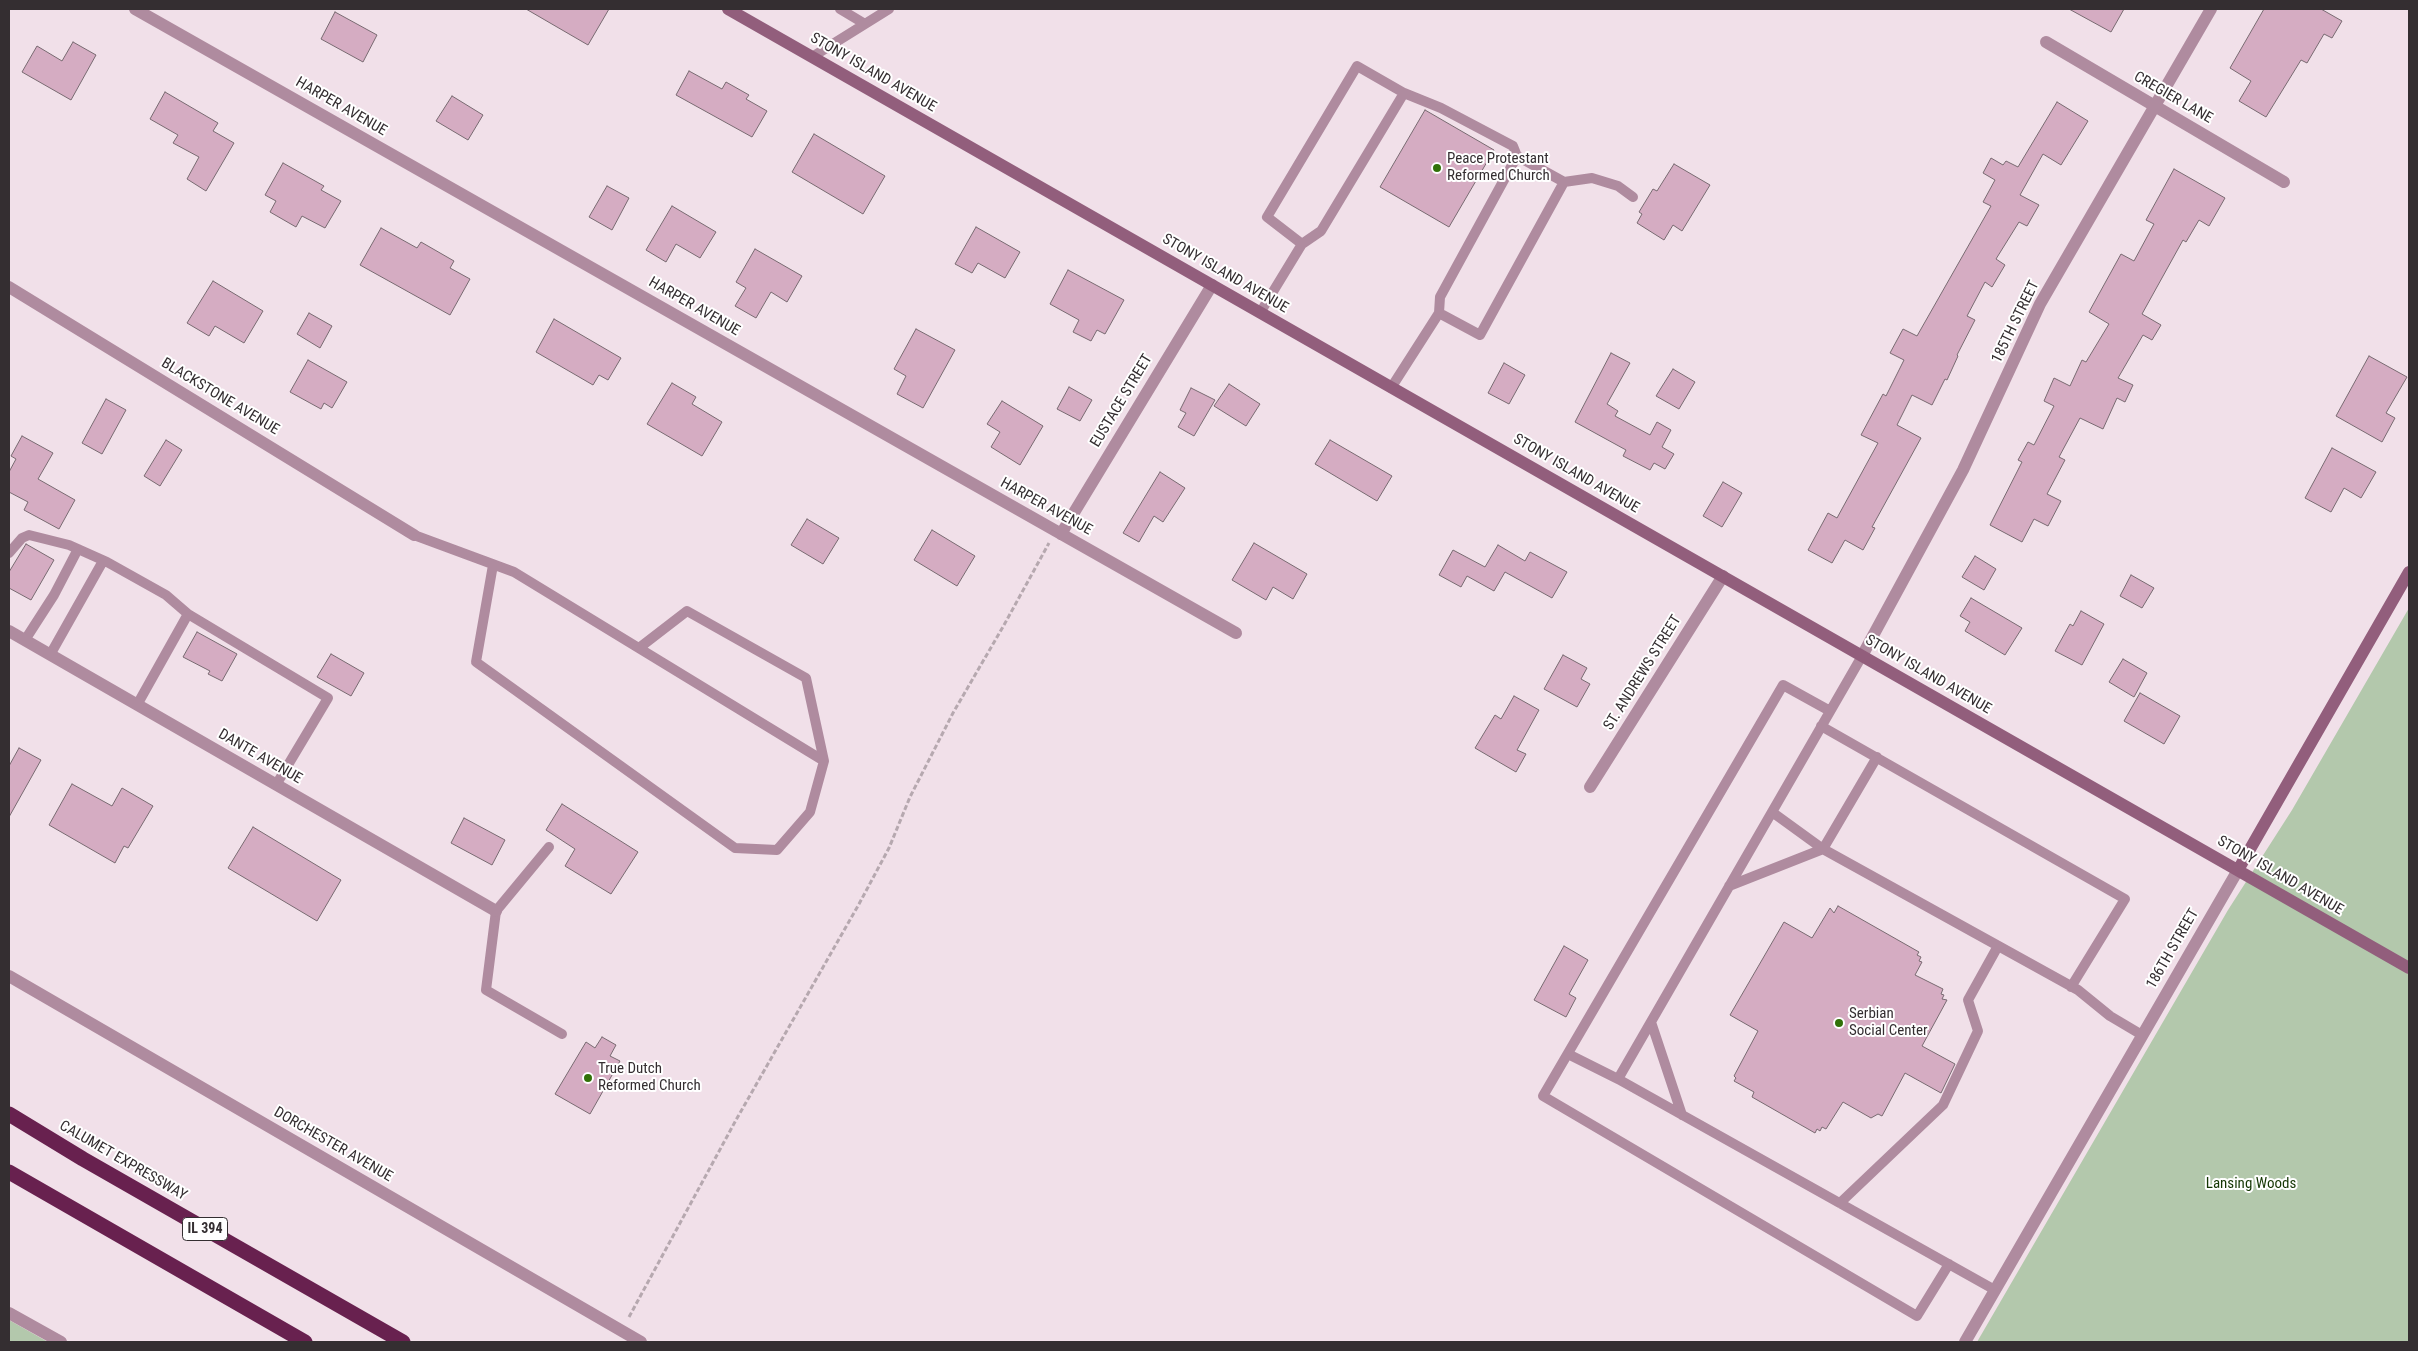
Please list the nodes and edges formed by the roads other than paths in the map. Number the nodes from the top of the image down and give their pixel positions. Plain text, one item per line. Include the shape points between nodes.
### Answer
1 (136, 9) edge
2 (728, 9) edge
3 (840, 9) edge
4 (889, 9) edge
5 (2210, 9) edge
6 (865, 24) junction
7 (2046, 42) dead end
8 (812, 57) junction
9 (1404, 93) junction
10 (2154, 106) junction
11 (1517, 156) junction
12 (1564, 182) junction
13 (2284, 182) dead end
14 (1633, 197) dead end
15 (1302, 244) junction
16 (1212, 285) junction
17 (9, 287) edge
18 (1260, 312) junction
19 (1439, 313) junction
20 (1391, 388) junction
21 (1058, 532) junction
22 (414, 535) joint
23 (78, 549) junction
24 (9, 552) edge
25 (103, 560) junction
26 (493, 564) junction
27 (2409, 572) edge
28 (1723, 576) junction
29 (188, 614) junction
30 (9, 631) edge
31 (1236, 633) dead end
32 (25, 640) junction
33 (639, 648) junction
34 (50, 655) junction
35 (1862, 656) junction
36 (137, 705) junction
37 (1830, 711) junction
38 (1821, 726) junction
39 (1876, 757) junction
40 (824, 760) junction
41 (276, 785) junction
42 (1590, 787) dead end
43 (1772, 812) junction
44 (549, 847) dead end
45 (1823, 849) junction
46 (2238, 870) junction
47 (1729, 886) junction
48 (496, 911) junction
49 (1998, 946) junction
50 (2409, 968) edge
51 (9, 976) edge
52 (2071, 987) junction
53 (1652, 1022) junction
54 (562, 1034) dead end
55 (2142, 1035) junction
56 (1568, 1054) junction
57 (1618, 1079) junction
58 (9, 1114) edge
59 (1682, 1115) junction
60 (9, 1172) edge
61 (1840, 1203) junction
62 (1949, 1264) junction
63 (1995, 1290) junction
64 (9, 1313) edge
65 (61, 1342) edge
66 (305, 1342) edge
67 (403, 1342) edge
68 (641, 1342) edge
69 (1965, 1342) edge

1 - 21 street, HARPER AVENUE
2 - 8 street, STONY ISLAND AVENUE
3 - 6 lane
4 - 6 lane
5 - 10 street, 185TH STREET
6 - 8 lane
7 - 10 street, CREGIER LANE
8 - 16 street, STONY ISLAND AVENUE
9 - 11 lane via 1441,108 1513,146
9 - 15 lane via 1321,231
9 - 15 lane via 1357,66 1267,217
10 - 13 street, CREGIER LANE
10 - 35 street, 185TH STREET via 2040,304 1963,470
11 - 12 lane
11 - 19 lane via 1440,297
12 - 14 lane via 1592,178 1618,186
12 - 19 lane via 1480,335
15 - 18 lane
16 - 18 street, STONY ISLAND AVENUE
16 - 21 street, EUSTACE STREET
17 - 22 street, BLACKSTONE AVENUE
18 - 20 street, STONY ISLAND AVENUE
19 - 20 lane
20 - 28 street, STONY ISLAND AVENUE
21 - 31 street, HARPER AVENUE
22 - 26 lane
23 - 24 lane via 29,536 22,538
23 - 25 lane
23 - 32 lane via 54,596
25 - 29 lane via 166,595
25 - 34 lane
26 - 33 lane via 514,572
26 - 40 lane via 476,662 736,848 777,850 810,812
27 - 46 street, 186TH STREET
28 - 35 street, STONY ISLAND AVENUE
28 - 42 street, ST. ANDREWS STREET
29 - 36 lane
29 - 41 lane via 328,698
30 - 32 street, DANTE AVENUE
32 - 34 street, DANTE AVENUE
33 - 40 lane
33 - 40 lane via 687,610 806,678
34 - 36 street, DANTE AVENUE
35 - 37 lane
35 - 46 street, STONY ISLAND AVENUE
36 - 41 street, DANTE AVENUE
37 - 38 lane
37 - 56 lane via 1783,685
38 - 39 lane
38 - 43 lane
39 - 45 lane
39 - 52 lane via 2125,899
41 - 48 street, DANTE AVENUE
43 - 45 lane
43 - 47 lane
44 - 48 lane
45 - 47 lane
45 - 49 lane
46 - 50 street, STONY ISLAND AVENUE
46 - 55 street, 186TH STREET
47 - 53 lane
48 - 54 lane via 486,990
49 - 52 lane
49 - 61 lane via 1968,1000 1978,1031 1943,1105
51 - 68 street, DORCHESTER AVENUE
52 - 55 lane
53 - 57 lane
53 - 59 lane
55 - 63 street, 186TH STREET
56 - 57 lane
56 - 62 lane via 1543,1096 1917,1316
57 - 59 lane
58 - 67 highway, CALUMET EXPRESSWAY / IL 394
59 - 61 lane
60 - 66 highway
61 - 62 lane
62 - 63 lane
63 - 69 street, 186TH STREET
64 - 65 street

